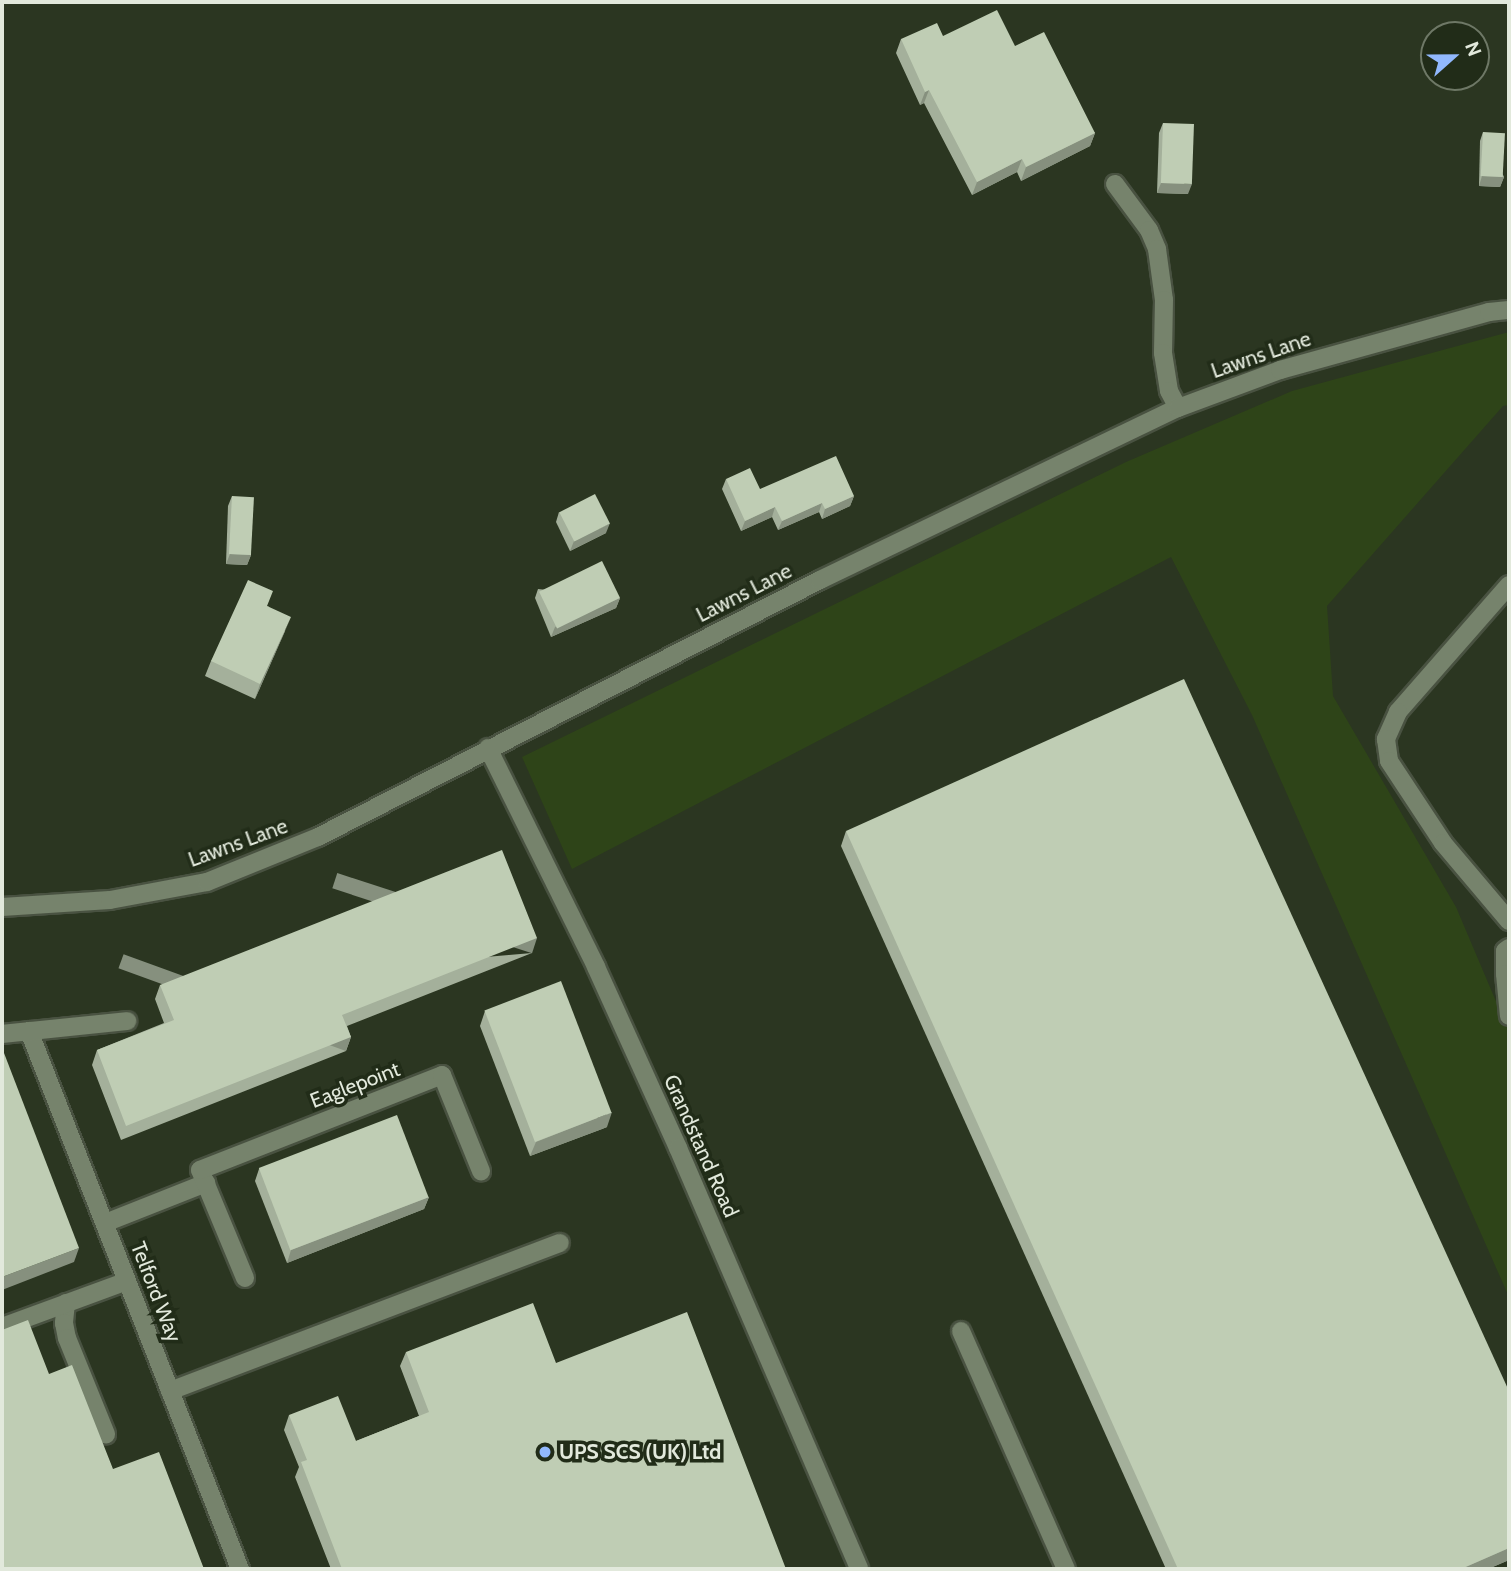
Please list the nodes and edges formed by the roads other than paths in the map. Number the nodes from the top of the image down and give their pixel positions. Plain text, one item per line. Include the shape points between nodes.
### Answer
1 (1115, 184) dead end
2 (1509, 310) edge
3 (1178, 408) junction
4 (1509, 585) edge
5 (488, 748) junction
6 (2, 907) edge
7 (1509, 921) edge
8 (1509, 948) edge
9 (1509, 1016) edge
10 (127, 1021) dead end
11 (29, 1031) junction
12 (2, 1034) edge
13 (481, 1171) dead end
14 (206, 1183) junction
15 (104, 1223) junction
16 (560, 1243) dead end
17 (245, 1278) dead end
18 (127, 1280) junction
19 (66, 1303) junction
20 (2, 1327) edge
21 (961, 1331) dead end
22 (170, 1391) junction
23 (106, 1434) dead end
24 (240, 1569) edge
25 (859, 1569) edge
26 (1066, 1569) edge

1 - 3 street via 1149,230 1157,249 1164,300 1163,354 1169,391
2 - 3 street, Lawns Lane via 1280,370
3 - 5 street, Lawns Lane via 820,580
4 - 7 street via 1398,712 1386,739 1389,761 1443,843
5 - 6 street, Lawns Lane via 318,837 206,882 110,900
5 - 25 street, Grandstand Road via 673,1136
8 - 9 street via 1505,974
10 - 11 street
11 - 12 street
11 - 15 street, Telford Way
13 - 14 street, Eaglepoint via 442,1075 200,1170
14 - 15 street
14 - 17 street
15 - 18 street, Telford Way
16 - 22 street
18 - 19 street
18 - 22 street, Telford Way
19 - 20 street
19 - 23 street via 67,1338
21 - 26 street
22 - 24 street, Telford Way

